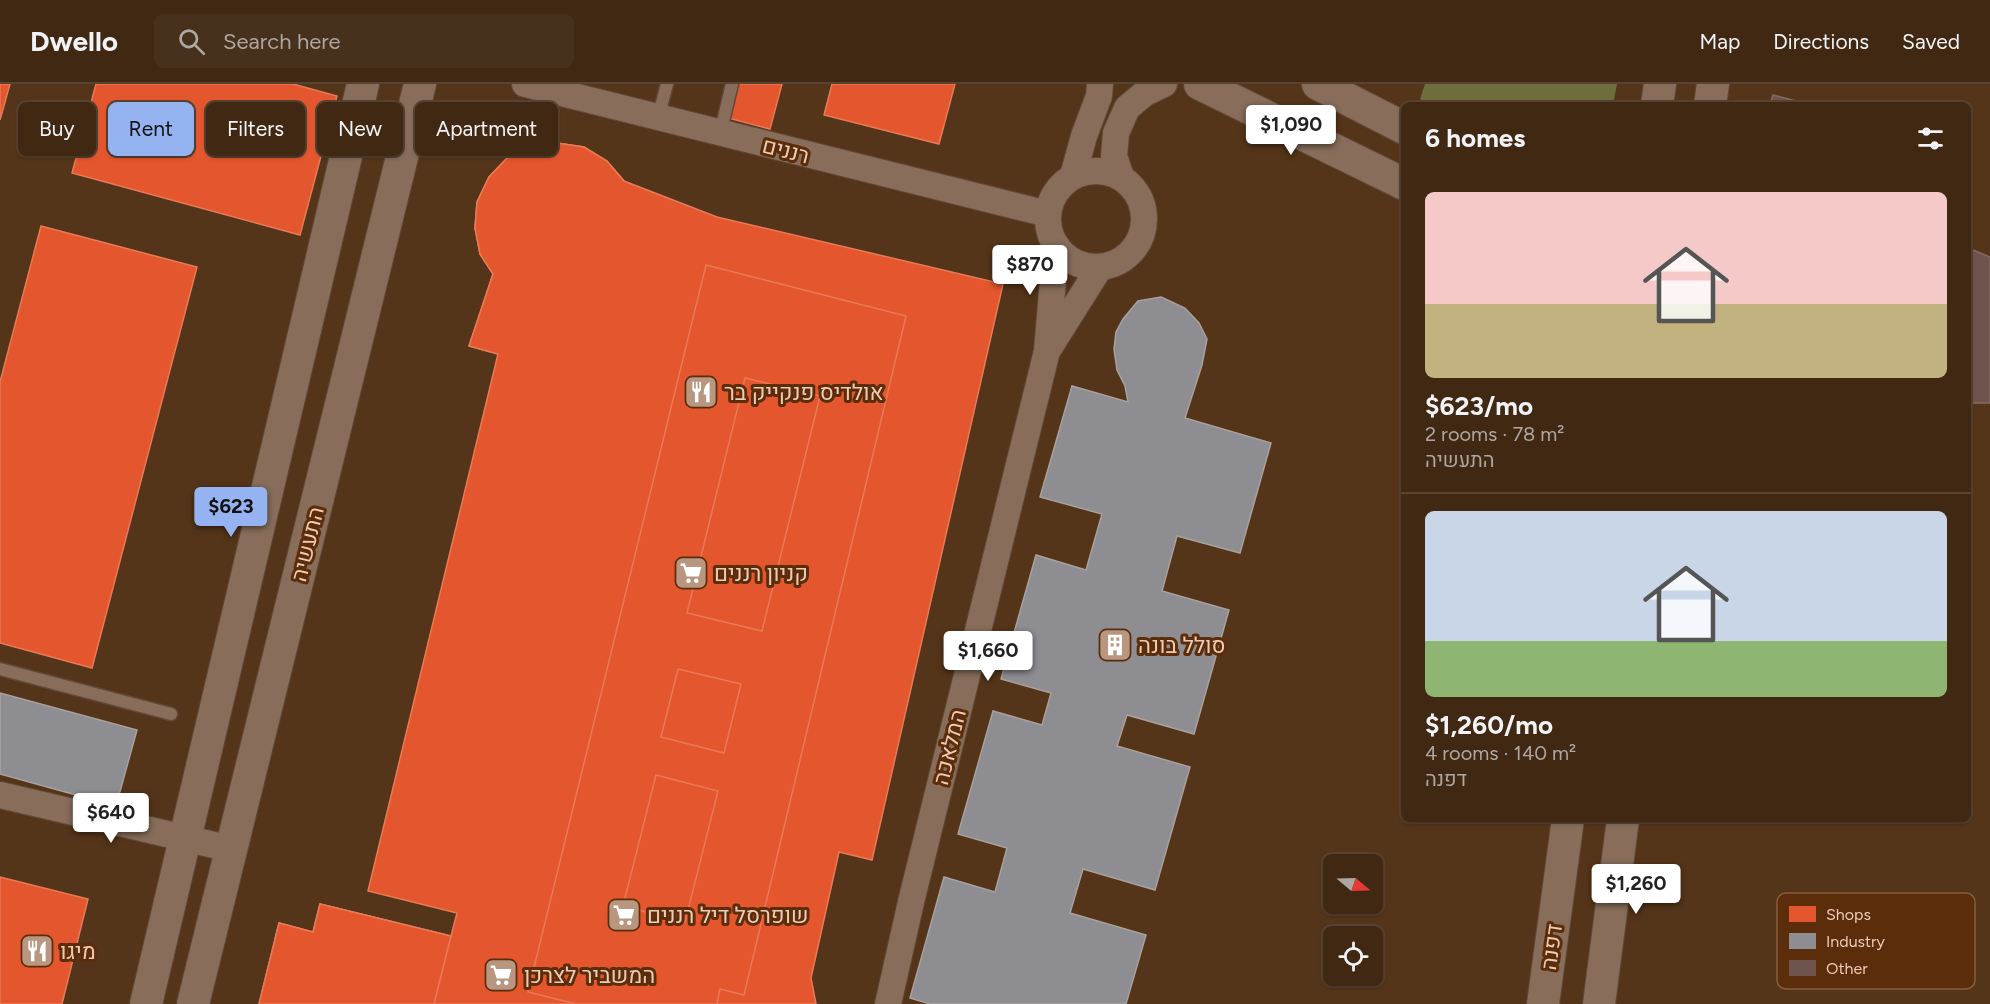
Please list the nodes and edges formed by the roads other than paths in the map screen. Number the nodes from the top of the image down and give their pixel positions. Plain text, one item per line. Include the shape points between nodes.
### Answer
1 (363, 84) edge
2 (420, 84) edge
3 (525, 84) edge
4 (668, 84) edge
5 (732, 84) edge
6 (1100, 84) edge
7 (1164, 84) edge
8 (1200, 84) edge
9 (1318, 84) edge
10 (1713, 84) edge
11 (1710, 102) edge
12 (658, 118) junction
13 (1401, 126) edge
14 (720, 134) junction
15 (1073, 176) junction
16 (1121, 177) junction
17 (1401, 183) edge
18 (1048, 214) junction
19 (1056, 245) junction
20 (1100, 267) junction
21 (1047, 351) junction
22 (0, 669) edge
23 (171, 714) dead end
24 (0, 795) edge
25 (1568, 822) edge
26 (1623, 822) edge
27 (186, 839) junction
28 (231, 849) junction
29 (146, 1004) edge
30 (193, 1004) edge
31 (888, 1004) edge
32 (1543, 1004) edge
33 (1599, 1004) edge

1 - 27 street
2 - 28 street, התעשיה
3 - 12 street, רננים
4 - 12 lane
5 - 14 lane
6 - 15 street via 1100,96
7 - 16 street via 1144,93 1127,108 1116,133 1114,156
8 - 17 street
9 - 13 street
10 - 11 street
12 - 14 street, רננים
14 - 18 street, רננים
15 - 16 street via 1097,170
15 - 18 street via 1060,186
16 - 20 street via 1139,196 1144,213 1142,231 1138,243 1121,260
18 - 19 street via 1049,231
19 - 20 street via 1067,258
19 - 21 street, המלאכה
20 - 21 street, המלאכה
21 - 31 street, המלאכה
22 - 23 lane
24 - 27 street
25 - 32 street, דפנה
26 - 33 street
27 - 28 street
27 - 29 street
28 - 30 street, התעשיה

